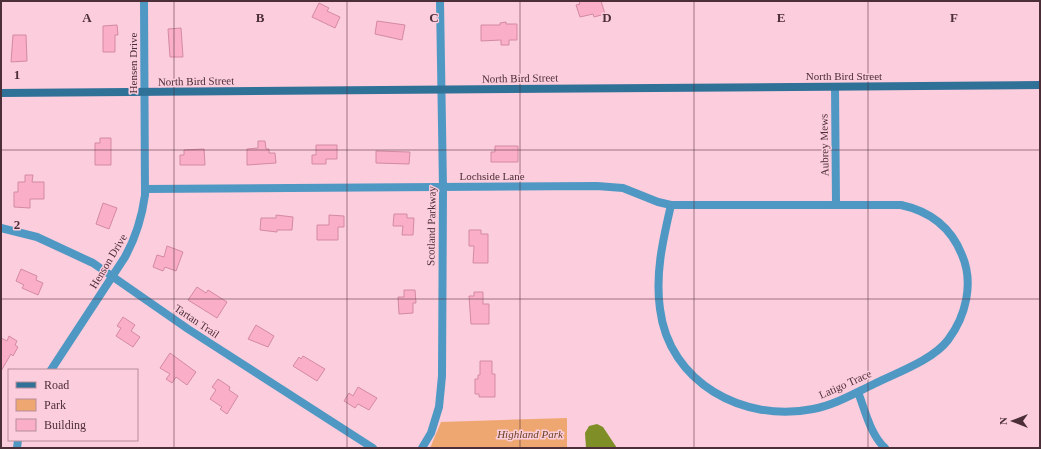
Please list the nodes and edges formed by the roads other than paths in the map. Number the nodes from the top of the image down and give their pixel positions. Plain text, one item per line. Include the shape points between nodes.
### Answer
1 (144, 1) edge
2 (440, 1) edge
3 (1040, 85) edge
4 (835, 87) junction
5 (442, 90) junction
6 (144, 92) junction
7 (1, 93) edge
8 (144, 126) joint
9 (443, 188) junction
10 (145, 189) junction
11 (836, 203) junction
12 (671, 205) junction
13 (1, 228) edge
14 (113, 278) junction
15 (52, 369) edge
16 (858, 392) junction
17 (372, 448) edge
18 (422, 448) edge
19 (885, 448) edge

1 - 6 street, Hensen Drive
2 - 5 street, Scotland Parkway
3 - 4 street, North Bird Street
4 - 5 street, North Bird Street
4 - 11 street, Aubrey Mews
5 - 6 street, North Bird Street
5 - 9 street, Scotland Parkway
6 - 7 street, North Bird Street
6 - 8 street, Hensen Drive
8 - 10 street, Henson Drive
9 - 10 street, Lochside Lane
9 - 12 street, Lochside Lane via 623,188
9 - 18 street, Scotland Parkway via 440,398 431,433
10 - 14 street, Henson Drive via 143,212 134,240
11 - 12 street, Lochside Lane
11 - 16 street, Latigo Trace via 901,205 926,212 954,239 965,262 967,277 963,316 947,341 927,357
12 - 16 street, Latigo Trace via 660,252 660,311 674,348 685,367 696,379 715,394 733,403 774,411 795,412 813,409
13 - 14 street, Tartan Trail via 48,241 93,263
14 - 15 street, Henson Drive
14 - 17 street, Tartan Trail
16 - 19 street via 871,428

